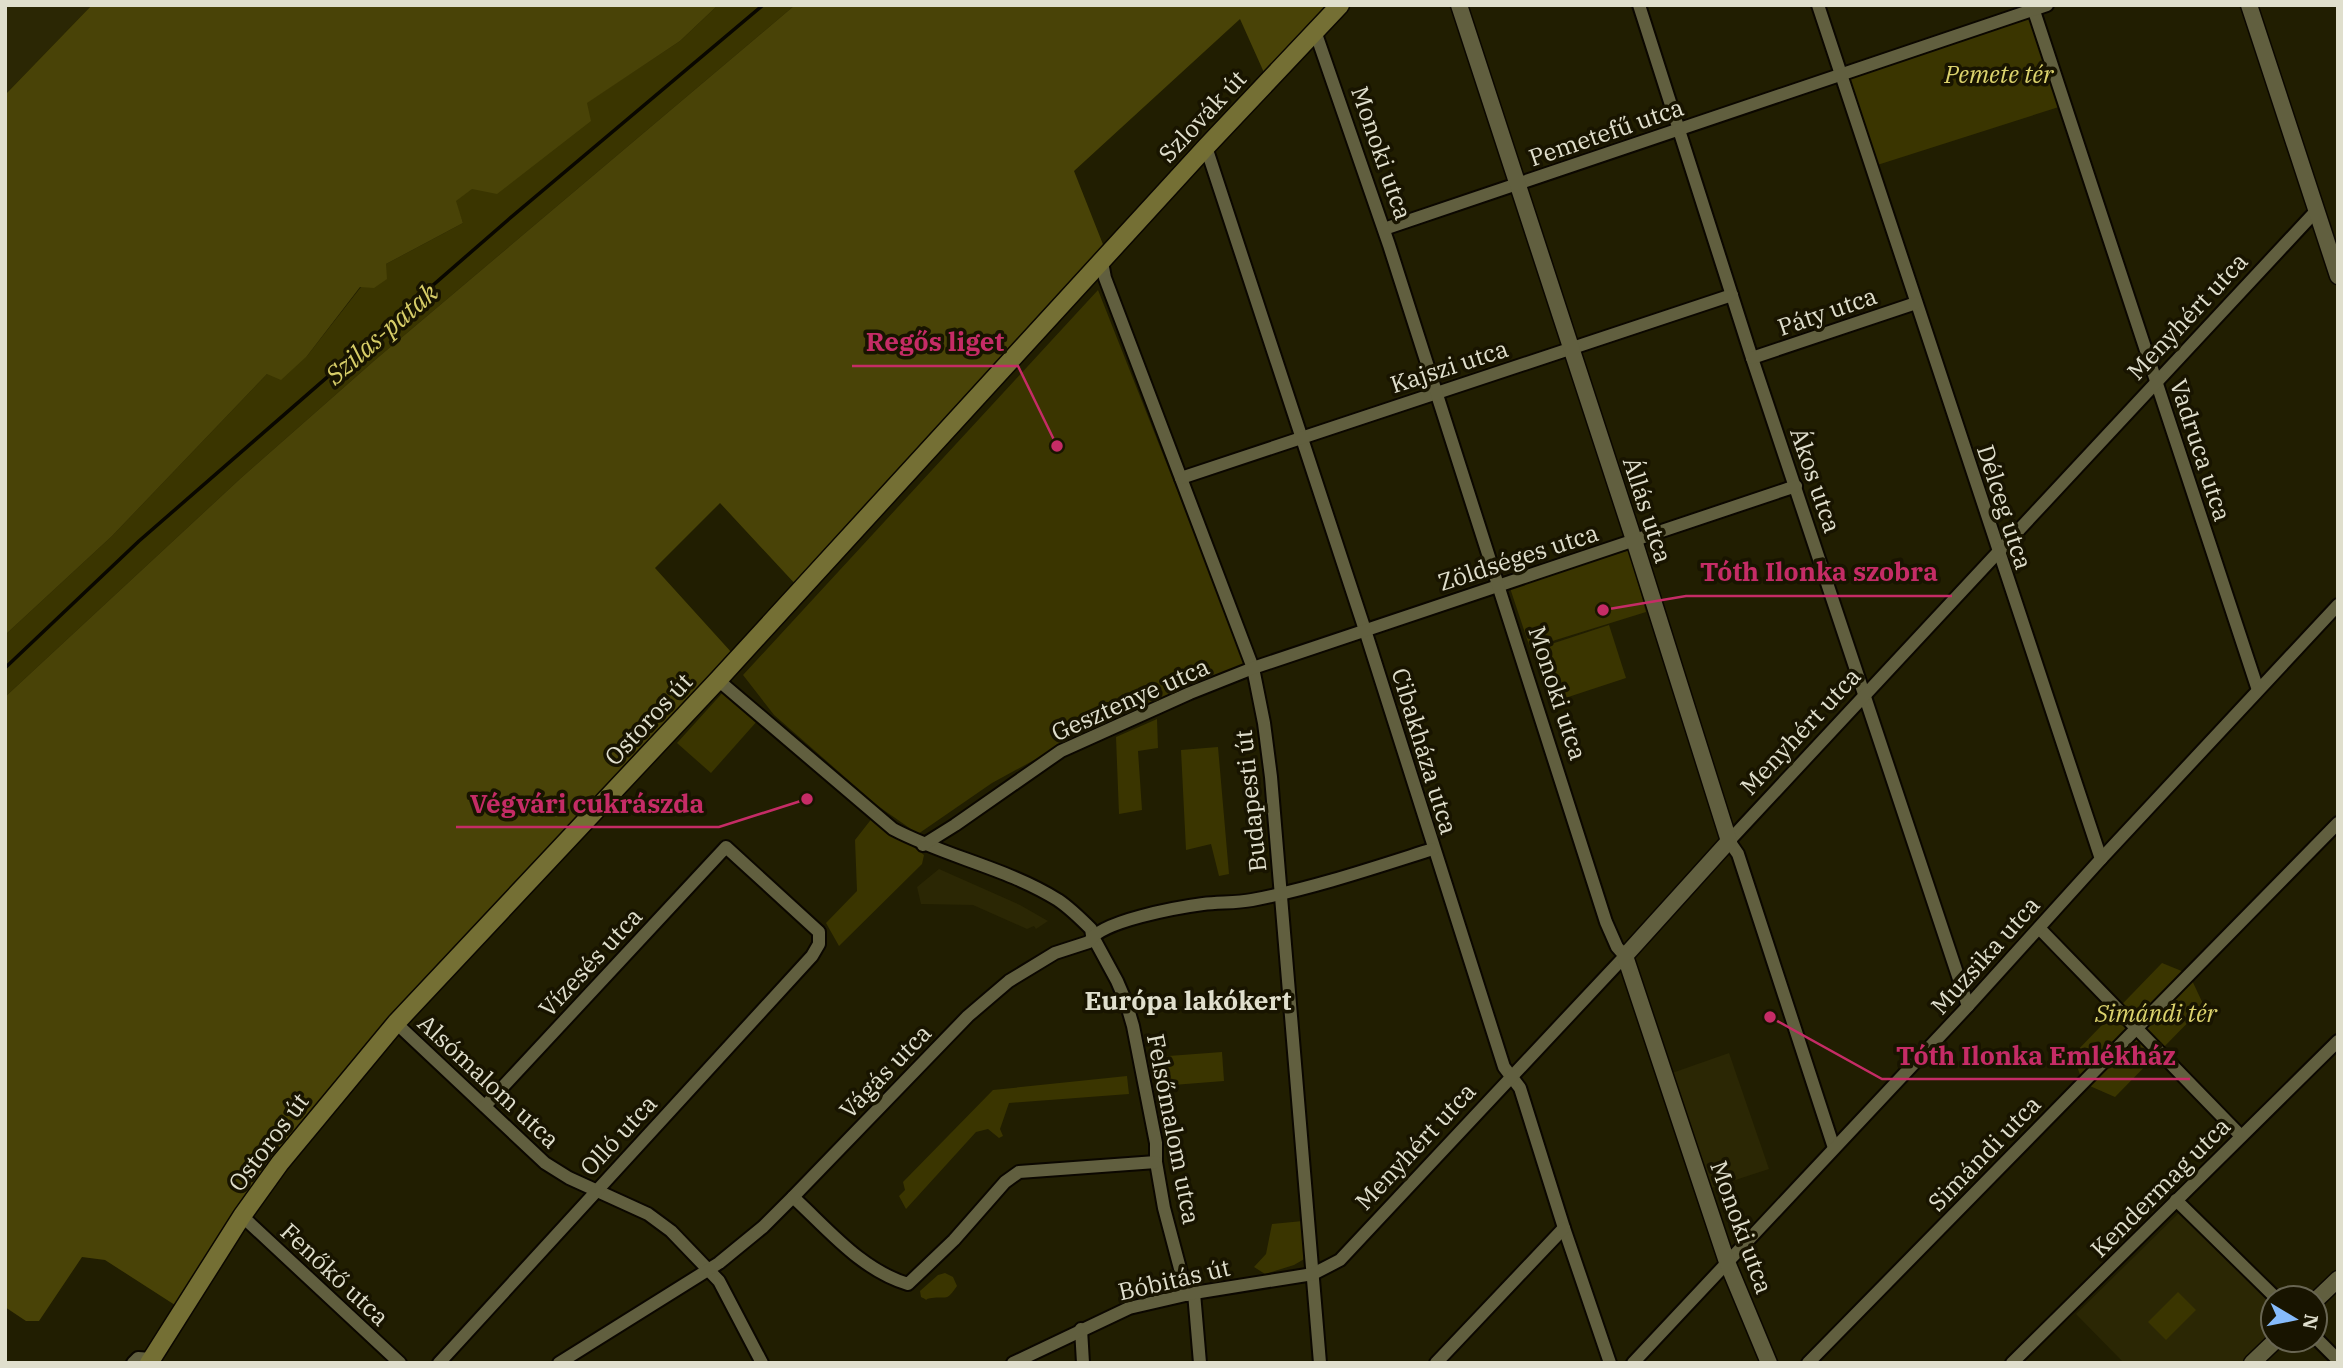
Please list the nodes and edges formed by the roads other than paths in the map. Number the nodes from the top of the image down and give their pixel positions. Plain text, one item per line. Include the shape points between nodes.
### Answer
1 (1340, 5) edge
2 (1458, 5) edge
3 (1639, 5) edge
4 (1818, 5) edge
5 (2047, 5) edge
6 (2249, 5) edge
7 (2033, 8) edge
8 (1315, 31) junction
9 (1841, 74) junction
10 (1678, 129) junction
11 (1206, 147) junction
12 (1516, 185) junction
13 (2316, 211) junction
14 (1384, 229) junction
15 (1102, 262) junction
16 (2338, 276) edge
17 (1731, 295) junction
18 (1916, 303) junction
19 (1570, 349) junction
20 (1752, 358) junction
21 (2156, 382) junction
22 (1436, 392) junction
23 (1303, 438) junction
24 (1181, 478) junction
25 (1796, 486) junction
26 (1634, 540) junction
27 (1998, 551) junction
28 (1499, 586) junction
29 (2338, 605) edge
30 (1365, 630) junction
31 (1253, 668) junction
32 (718, 680) junction
33 (2258, 690) junction
34 (1866, 694) junction
35 (2338, 823) edge
36 (1729, 841) junction
37 (922, 845) junction
38 (1433, 849) junction
39 (2101, 859) junction
40 (1280, 892) junction
41 (2039, 928) junction
42 (819, 932) joint
43 (1092, 935) junction
44 (1625, 956) junction
45 (1968, 1006) junction
46 (396, 1023) junction
47 (2136, 1028) junction
48 (2338, 1041) edge
49 (1512, 1076) junction
50 (485, 1105) junction
51 (2241, 1136) junction
52 (1834, 1148) junction
53 (1156, 1162) junction
54 (596, 1189) junction
55 (793, 1197) junction
56 (2176, 1200) junction
57 (242, 1216) junction
58 (1564, 1228) junction
59 (1727, 1262) junction
60 (710, 1270) junction
61 (1313, 1274) junction
62 (2262, 1284) edge
63 (1191, 1294) junction
64 (1081, 1329) junction
65 (144, 1362) edge
66 (400, 1363) edge
67 (439, 1363) edge
68 (559, 1363) edge
69 (762, 1363) edge
70 (1013, 1363) edge
71 (1083, 1363) edge
72 (1200, 1363) edge
73 (1320, 1363) edge
74 (1436, 1363) edge
75 (1610, 1363) edge
76 (1633, 1363) edge
77 (1769, 1363) edge
78 (1808, 1363) edge
79 (2012, 1363) edge

1 - 8 main road, Szlovák út
2 - 12 street, Állás utca
3 - 10 street, Ákos utca
4 - 9 street
5 - 7 street
6 - 13 street
7 - 9 street
7 - 21 street, Vadruca utca
8 - 11 main road, Szlovák út
8 - 14 street, Monoki utca
9 - 10 street, Pemetefű utca
9 - 18 street, Délceg utca
10 - 12 street, Pemetefű utca
10 - 17 street, Ákos utca
11 - 15 main road, Szlovák út
11 - 23 street, Cibakháza utca
12 - 14 street, Pemetefű utca
12 - 19 street, Állás utca
13 - 16 street
13 - 21 street, Menyhért utca
14 - 22 street, Monoki utca
15 - 24 street, Budapesti út
15 - 32 main road, Ostoros út
17 - 19 street, Kajszi utca
17 - 20 street, Ákos utca
18 - 20 street, Páty utca
18 - 27 street, Délceg utca
19 - 22 street, Kajszi utca
19 - 26 street, Állás utca
20 - 25 street, Ákos utca
21 - 27 street, Menyhért utca
21 - 33 street, Vadruca utca
22 - 23 street, Kajszi utca
22 - 28 street, Monoki utca
23 - 24 street, Kajszi utca
23 - 30 street, Cibakháza utca
24 - 31 street, Budapesti út
25 - 26 street, Zöldséges utca
25 - 34 street, Ákos utca
26 - 28 street, Zöldséges utca
26 - 36 street, Állás utca
27 - 34 street, Menyhért utca
27 - 39 street, Délceg utca
28 - 30 street, Zöldséges utca
28 - 44 street, Monoki utca via 1606,922
29 - 33 street, Muzsika utca
30 - 31 street, Zöldséges utca
30 - 38 street, Cibakháza utca
31 - 37 street, Gesztenye utca via 1060,751
31 - 40 street, Budapesti út via 1271,777
32 - 37 street, Felsőmalom utca via 893,829
32 - 46 main road, Ostoros út
33 - 39 street, Muzsika utca
34 - 36 street, Menyhért utca
34 - 45 street, Ákos utca
35 - 47 street, Simándi utca
36 - 44 street, Menyhért utca
36 - 52 street, Állás utca via 1738,854
37 - 43 street, Felsőmalom utca via 1011,877 1059,901
38 - 40 street, Vágás utca via 1326,883
38 - 49 street, Cibakháza utca via 1503,1067
39 - 41 street, Muzsika utca
40 - 43 street, Vágás utca via 1160,912
40 - 61 street, Budapesti út
41 - 45 street, Muzsika utca
41 - 47 street
42 - 50 street, Vízesés utca via 726,847
42 - 54 street, Olló utca via 812,956
43 - 53 street, Felsőmalom utca via 1117,981 1133,1026
43 - 55 street, Vágás utca via 1088,942 1055,953 1009,981 968,1016
44 - 49 street, Menyhért utca
44 - 59 street, Monoki utca
45 - 52 street, Muzsika utca
46 - 50 street, Alsómalom utca
46 - 57 main road, Ostoros út via 319,1113
47 - 51 street
47 - 78 street, Simándi utca
48 - 51 street, Kendermag utca
49 - 58 street, Cibakháza utca via 1520,1088
49 - 61 street, Menyhért utca via 1340,1260
50 - 54 street, Alsómalom utca via 545,1163
51 - 56 street, Kendermag utca
52 - 59 street, Muzsika utca
53 - 55 street via 1019,1172 1004,1182 908,1284 888,1278 862,1261
53 - 63 street, Felsőmalom utca via 1164,1208
54 - 60 street, Alsómalom utca via 648,1214
54 - 67 street, Olló utca
55 - 60 street, Vágás utca
56 - 62 street
56 - 79 street, Kendermag utca
57 - 65 main road, Ostoros út
57 - 66 street, Fenőkő utca
58 - 74 street
58 - 75 street, Cibakháza utca
59 - 76 street, Muzsika utca
59 - 77 street, Monoki utca
60 - 68 street, Vágás utca
60 - 69 street, Alsómalom utca
61 - 63 street, Bóbitás út
61 - 73 street, Budapesti út
63 - 64 street, Bóbitás út via 1129,1308
63 - 72 street, Felsőmalom utca
64 - 70 street, Bóbitás út
64 - 71 street

